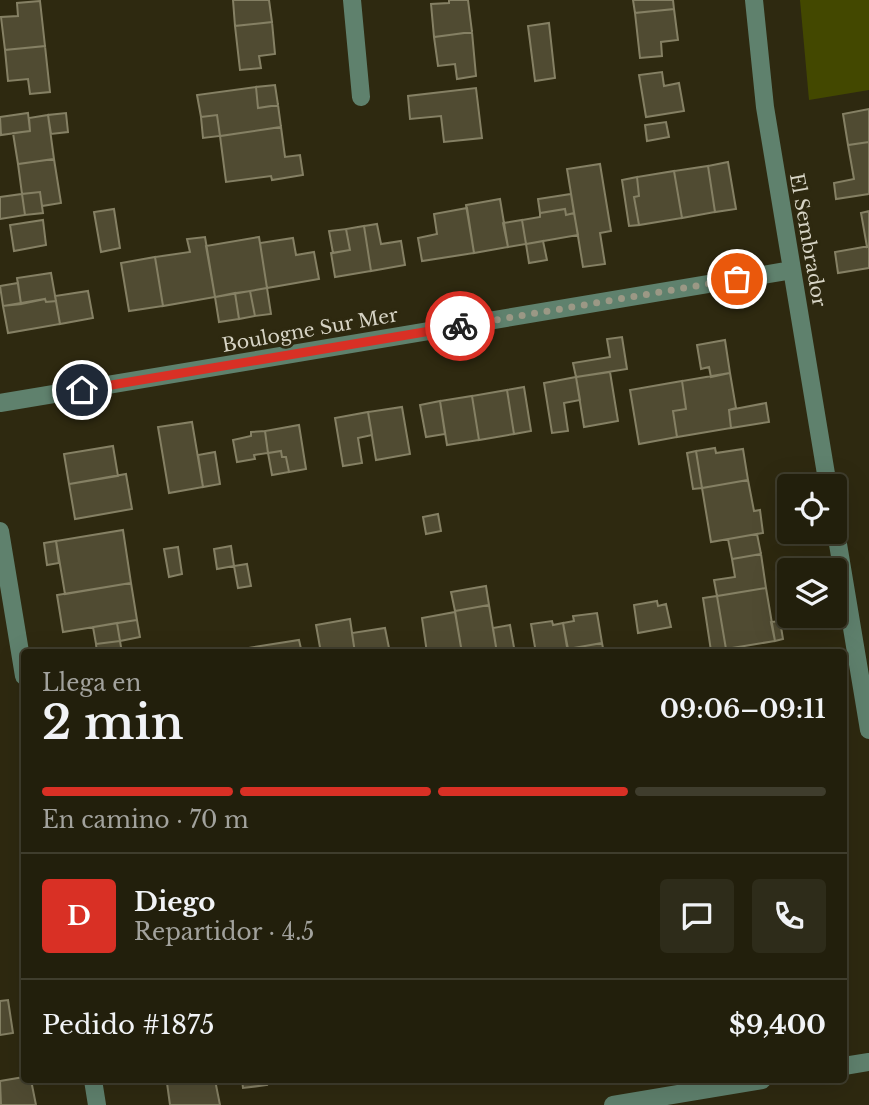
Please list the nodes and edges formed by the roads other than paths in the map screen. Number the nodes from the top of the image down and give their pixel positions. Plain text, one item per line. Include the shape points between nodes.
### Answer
1 (352, 0) edge
2 (754, 0) edge
3 (361, 97) dead end
4 (792, 270) junction
5 (0, 403) edge
6 (826, 474) edge
7 (0, 531) edge
8 (837, 544) edge
9 (21, 658) edge
10 (850, 660) edge
11 (869, 730) edge
12 (869, 1062) edge
13 (847, 1066) edge
14 (93, 1083) edge
15 (744, 1083) edge
16 (97, 1105) edge
17 (613, 1105) edge

1 - 3 street
2 - 4 street, El Sembrador via 765,107
4 - 5 street, Boulogne Sur Mer
4 - 6 street, El Sembrador
7 - 9 street
8 - 10 street
10 - 11 street
12 - 13 street
14 - 16 street
15 - 17 street

